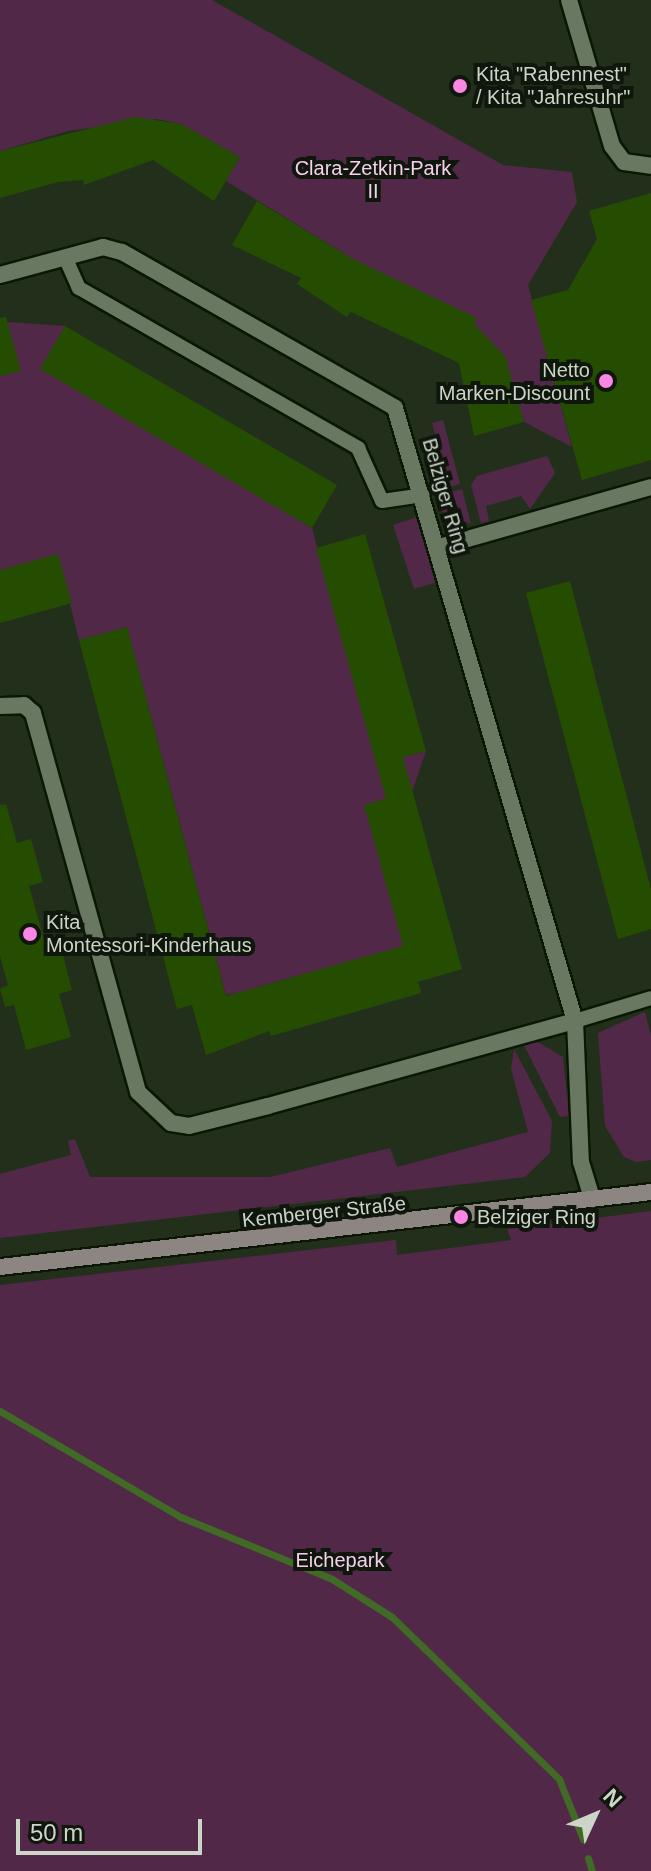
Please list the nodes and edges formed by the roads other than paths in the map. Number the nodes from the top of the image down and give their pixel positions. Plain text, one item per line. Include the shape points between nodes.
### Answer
1 (569, 0) edge
2 (651, 166) edge
3 (65, 257) junction
4 (0, 275) edge
5 (651, 487) edge
6 (423, 495) junction
7 (439, 547) junction
8 (0, 706) edge
9 (651, 998) edge
10 (575, 1021) junction
11 (651, 1192) edge
12 (592, 1199) junction
13 (0, 1267) edge

1 - 2 street via 612,146 624,162
3 - 4 street, Belziger Ring
3 - 6 lane via 79,288 358,448 373,494 382,501
3 - 6 street, Belziger Ring via 103,247 122,252 395,408
5 - 7 street
6 - 7 street, Belziger Ring
7 - 10 street, Belziger Ring
8 - 10 street via 24,705 33,713 138,1092 171,1123 189,1126 255,1110
9 - 10 lane
10 - 12 street, Belziger Ring via 581,1162
11 - 12 main road, Kemberger Straße
12 - 13 main road, Kemberger Straße

